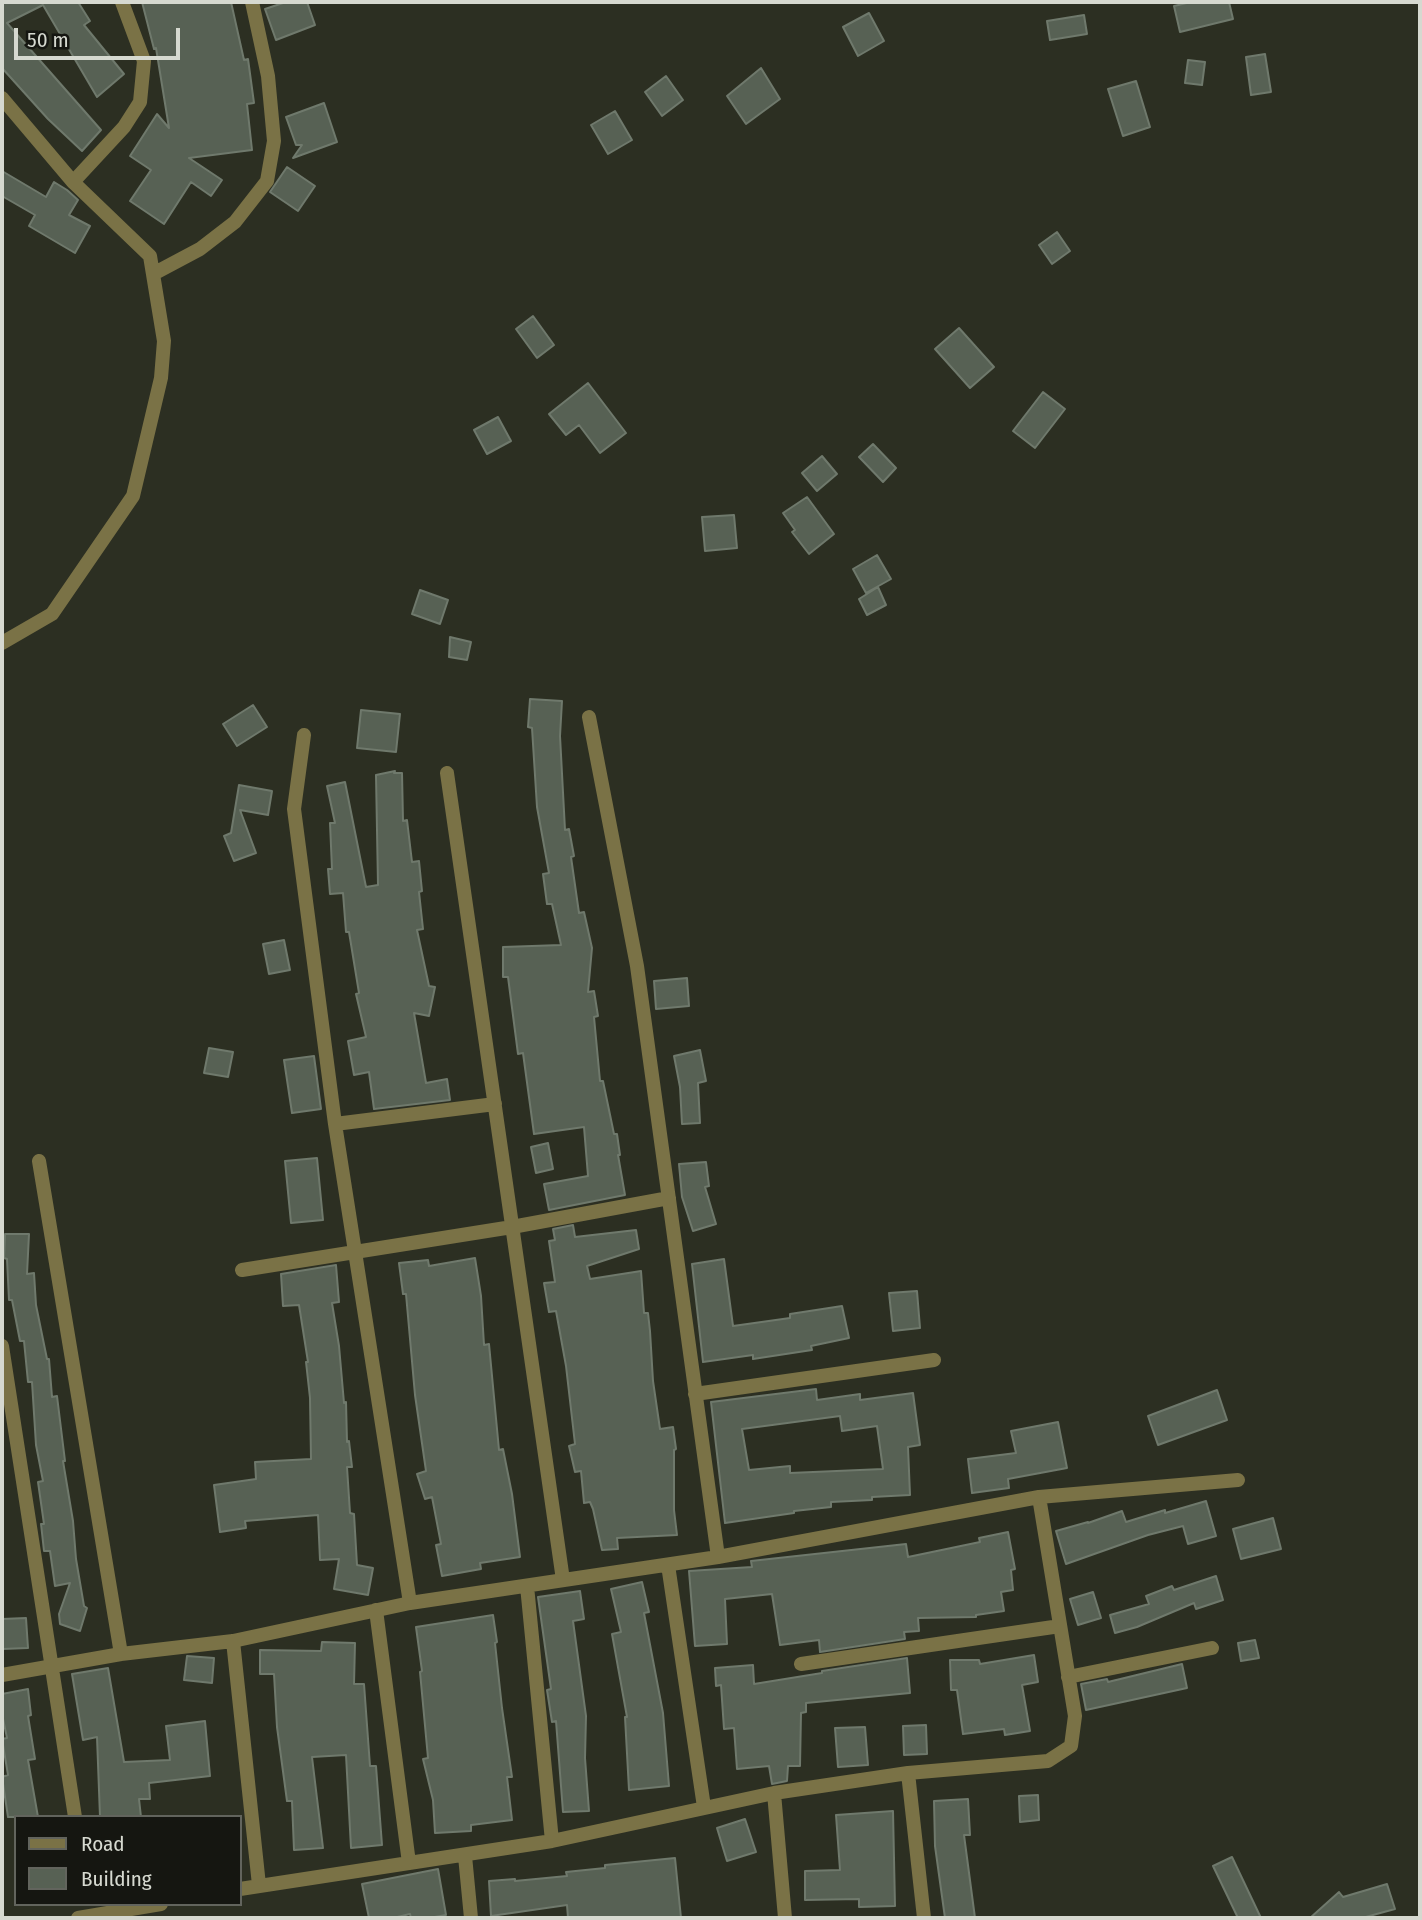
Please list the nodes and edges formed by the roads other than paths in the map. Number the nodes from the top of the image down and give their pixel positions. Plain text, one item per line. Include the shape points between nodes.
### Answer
1 (122, 2) edge
2 (252, 2) edge
3 (2, 98) edge
4 (73, 182) junction
5 (153, 274) junction
6 (2, 643) edge
7 (589, 718) dead end
8 (304, 735) dead end
9 (447, 773) dead end
10 (495, 1104) junction
11 (335, 1124) junction
12 (39, 1161) dead end
13 (669, 1198) junction
14 (512, 1227) junction
15 (356, 1252) junction
16 (242, 1270) dead end
17 (2, 1346) edge
18 (934, 1360) dead end
19 (695, 1394) junction
20 (1238, 1480) dead end
21 (1039, 1497) junction
22 (718, 1557) junction
23 (668, 1565) junction
24 (563, 1580) junction
25 (527, 1586) junction
26 (410, 1603) junction
27 (376, 1610) junction
28 (1060, 1626) junction
29 (233, 1641) junction
30 (1212, 1648) dead end
31 (121, 1654) junction
32 (801, 1664) dead end
33 (51, 1667) junction
34 (2, 1675) edge
35 (1068, 1677) junction
36 (908, 1773) junction
37 (774, 1793) junction
38 (704, 1807) junction
39 (75, 1815) edge
40 (552, 1841) junction
41 (466, 1856) junction
42 (409, 1863) junction
43 (259, 1885) junction
44 (242, 1889) edge
45 (157, 1909) edge
46 (86, 1913) edge
47 (471, 1918) edge
48 (785, 1918) edge
49 (924, 1918) edge

1 - 4 street via 144,61 140,102 124,127
2 - 5 street via 268,76 274,141 267,181 235,222 200,249
3 - 4 street
4 - 5 street via 150,256
5 - 6 street via 163,341 161,378 133,496 52,614
7 - 13 street via 637,966
8 - 11 street via 294,809
9 - 10 street
10 - 11 street
10 - 14 street
11 - 15 street
12 - 31 street
13 - 14 street
13 - 19 street
14 - 15 street
14 - 24 street
15 - 16 street
15 - 26 street
17 - 33 street
18 - 19 street
19 - 22 street
20 - 21 street
21 - 22 street
21 - 28 street
22 - 23 street
23 - 24 street
23 - 38 street
24 - 25 street
25 - 26 street
25 - 40 street
26 - 27 street
27 - 29 street
27 - 42 street
28 - 32 street
28 - 35 street
29 - 31 street
29 - 43 street
30 - 35 street
31 - 33 street
33 - 34 street
33 - 39 street
35 - 36 street via 1074,1716 1070,1746 1048,1761
36 - 37 street
36 - 49 street
37 - 38 street
37 - 48 street
38 - 40 street
40 - 41 street
41 - 42 street
41 - 47 street
42 - 43 street
43 - 44 street
45 - 46 street

